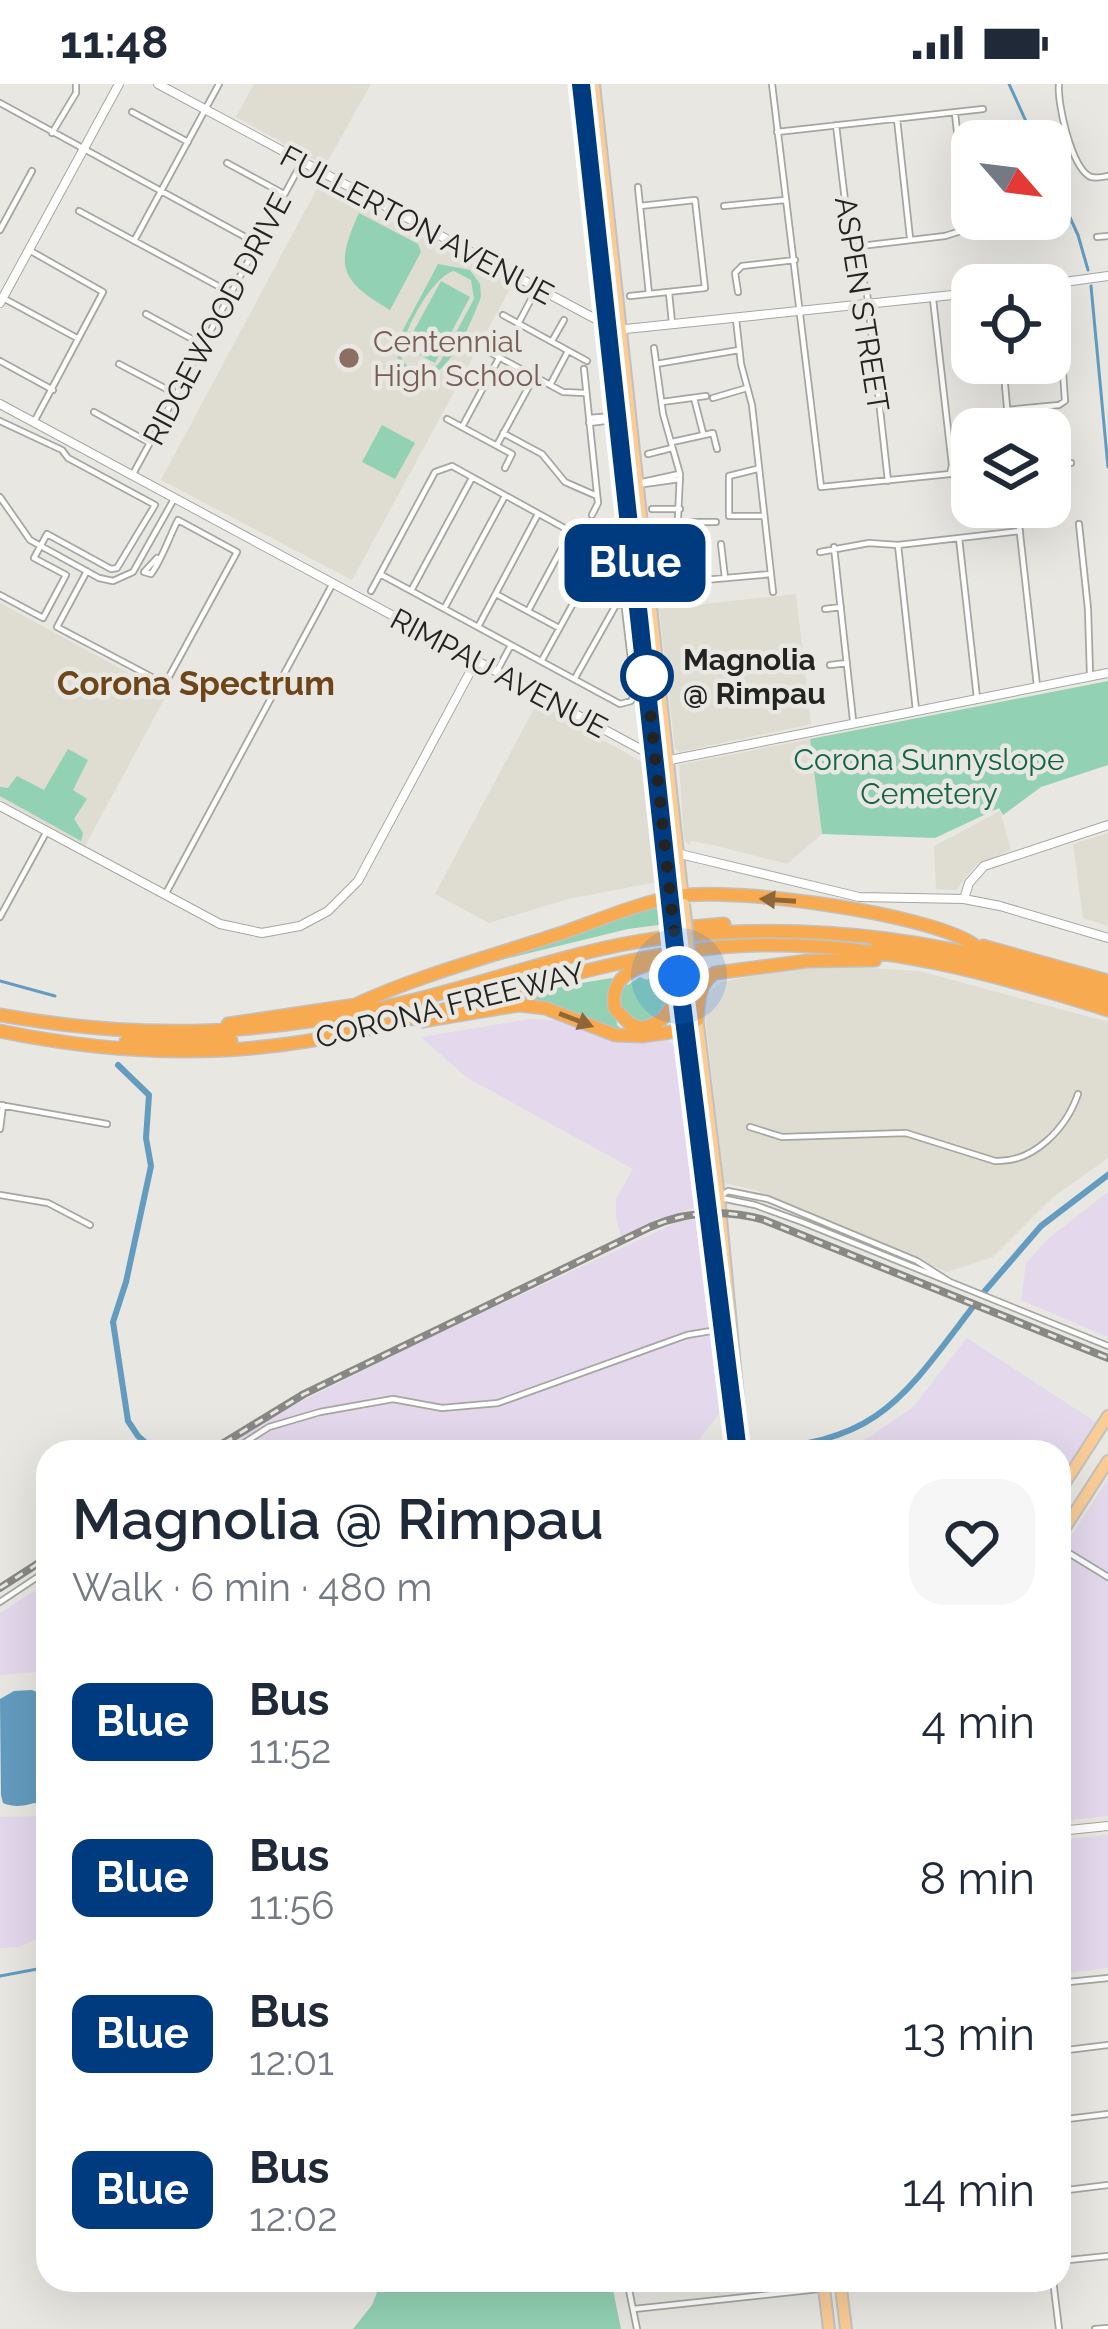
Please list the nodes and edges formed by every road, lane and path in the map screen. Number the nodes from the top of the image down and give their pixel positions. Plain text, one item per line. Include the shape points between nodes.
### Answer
1 (76, 84) edge
2 (119, 84) edge
3 (158, 84) edge
4 (219, 84) edge
5 (581, 84) edge
6 (594, 84) edge
7 (772, 84) edge
8 (1059, 84) edge
9 (0, 103) edge
10 (205, 110) junction
11 (983, 110) dead end
12 (132, 112) dead end
13 (955, 113) junction
14 (897, 119) junction
15 (836, 125) junction
16 (777, 132) junction
17 (52, 133) junction
18 (188, 142) junction
19 (83, 150) junction
20 (227, 163) dead end
21 (302, 163) junction
22 (32, 171) dead end
23 (1108, 176) edge
24 (638, 188) dead end
25 (161, 191) junction
26 (284, 194) junction
27 (784, 200) junction
28 (640, 206) junction
29 (724, 206) dead end
30 (79, 211) dead end
31 (0, 230) edge
32 (605, 236) junction
33 (1108, 236) edge
34 (1097, 237) dead end
35 (911, 240) junction
36 (134, 241) junction
37 (258, 244) junction
38 (852, 248) junction
39 (29, 250) junction
40 (795, 260) junction
41 (1108, 276) edge
42 (1071, 282) edge
43 (536, 290) junction
44 (669, 292) junction
45 (738, 292) dead end
46 (231, 293) junction
47 (650, 294) junction
48 (951, 295) edge
49 (630, 296) dead end
50 (933, 297) junction
51 (1, 301) edge
52 (867, 304) junction
53 (800, 311) junction
54 (146, 314) dead end
55 (502, 315) dead end
56 (736, 318) junction
57 (564, 320) dead end
58 (518, 323) junction
59 (672, 325) junction
60 (608, 327) junction
61 (622, 330) junction
62 (79, 340) junction
63 (552, 342) junction
64 (203, 345) junction
65 (654, 348) dead end
66 (482, 349) dead end
67 (739, 350) junction
68 (568, 351) junction
69 (499, 358) junction
70 (0, 361) edge
71 (587, 361) dead end
72 (119, 364) dead end
73 (656, 364) junction
74 (584, 369) dead end
75 (534, 377) junction
76 (1064, 384) edge
77 (550, 385) junction
78 (747, 388) junction
79 (52, 390) junction
80 (586, 393) junction
81 (176, 394) junction
82 (694, 398) junction
83 (662, 402) junction
84 (0, 404) edge
85 (1028, 408) edge
86 (94, 412) dead end
87 (625, 417) junction
88 (446, 419) dead end
89 (589, 420) junction
90 (0, 421) edge
91 (34, 422) junction
92 (462, 427) junction
93 (503, 434) junction
94 (704, 435) junction
95 (150, 443) junction
96 (673, 445) junction
97 (497, 446) junction
98 (717, 449) dead end
99 (648, 454) dead end
100 (505, 468) dead end
101 (759, 469) junction
102 (133, 475) junction
103 (680, 476) junction
104 (472, 478) junction
105 (888, 482) junction
106 (632, 484) junction
107 (505, 496) junction
108 (597, 496) junction
109 (0, 497) edge
110 (175, 498) junction
111 (652, 509) dead end
112 (680, 509) junction
113 (538, 514) junction
114 (592, 515) dead end
115 (762, 516) junction
116 (680, 522) junction
117 (716, 522) dead end
118 (1079, 524) dead end
119 (1020, 528) edge
120 (571, 531) junction
121 (1020, 531) junction
122 (959, 538) junction
123 (721, 544) dead end
124 (898, 545) junction
125 (40, 546) junction
126 (834, 547) junction
127 (603, 549) junction
128 (820, 551) dead end
129 (634, 557) junction
130 (619, 558) junction
131 (137, 567) junction
132 (87, 571) junction
133 (380, 574) junction
134 (771, 574) junction
135 (725, 578) junction
136 (682, 582) junction
137 (333, 583) junction
138 (371, 591) dead end
139 (411, 591) junction
140 (773, 592) dead end
141 (496, 593) junction
142 (0, 595) edge
143 (682, 603) dead end
144 (622, 604) junction
145 (841, 607) junction
146 (444, 609) junction
147 (825, 609) dead end
148 (528, 611) junction
149 (478, 627) junction
150 (559, 628) junction
151 (511, 645) junction
152 (476, 661) junction
153 (542, 662) junction
154 (651, 663) junction
155 (847, 663) junction
156 (830, 665) dead end
157 (496, 671) junction
158 (1108, 673) edge
159 (1090, 675) junction
160 (575, 679) junction
161 (1037, 686) junction
162 (977, 698) junction
163 (916, 710) junction
164 (853, 723) junction
165 (663, 759) junction
166 (0, 806) edge
167 (1108, 825) edge
168 (47, 831) junction
169 (672, 852) junction
170 (165, 895) junction
171 (964, 899) junction
172 (677, 901) junction
173 (0, 917) edge
174 (1108, 938) edge
175 (973, 944) junction
176 (717, 949) junction
177 (907, 956) junction
178 (1019, 968) junction
179 (682, 971) junction
180 (1108, 980) edge
181 (1108, 1000) edge
182 (350, 1007) junction
183 (697, 1019) junction
184 (0, 1021) edge
185 (153, 1025) junction
186 (379, 1025) junction
187 (685, 1030) junction
188 (204, 1033) junction
189 (1078, 1094) dead end
190 (2, 1105) edge
191 (107, 1124) dead end
192 (750, 1127) dead end
193 (0, 1129) edge
194 (704, 1192) junction
195 (0, 1195) edge
196 (719, 1197) junction
197 (90, 1225) dead end
198 (725, 1329) junction
199 (1108, 1346) edge
200 (1108, 1416) edge
201 (249, 1440) edge
202 (739, 1440) edge
203 (1108, 1461) edge
204 (1071, 1473) edge
205 (1071, 1518) edge
206 (1071, 1554) edge
207 (1108, 1577) edge
208 (36, 1578) edge
209 (0, 1602) edge
210 (1108, 1826) edge
211 (1071, 1830) edge
212 (1108, 1978) edge
213 (1071, 1982) edge
214 (1108, 2045) edge
215 (1071, 2050) edge
216 (1108, 2114) edge
217 (1071, 2119) edge
218 (1108, 2186) edge
219 (1071, 2190) edge
220 (1108, 2256) edge
221 (1071, 2260) edge
222 (629, 2292) edge
223 (763, 2292) edge
224 (825, 2292) edge
225 (842, 2292) edge
226 (1054, 2292) edge
227 (634, 2309) junction
228 (1108, 2328) edge
229 (637, 2329) edge
230 (832, 2329) edge
231 (846, 2329) edge
232 (1059, 2329) edge
233 (1095, 2329) edge

1 - 17 street
2 - 19 main road
3 - 10 main road, FULLERTON AVENUE
4 - 10 street
5 - 32 main road
6 - 32 main road
7 - 16 street
8 - 23 street via 1062,120 1089,176
9 - 17 street
10 - 18 street
10 - 21 main road, FULLERTON AVENUE
11 - 13 street
12 - 18 street
13 - 14 street
13 - 35 street via 967,225
14 - 15 street
14 - 35 street
15 - 16 street
15 - 38 street, ASPEN STREET
16 - 27 street
17 - 19 street
18 - 25 street
19 - 25 street
19 - 39 main road
20 - 26 street
21 - 26 street, RIDGEWOOD DRIVE
21 - 43 main road, FULLERTON AVENUE
22 - 31 street
24 - 28 street
25 - 36 street
25 - 37 street
26 - 37 street, RIDGEWOOD DRIVE
27 - 29 street
27 - 40 street
28 - 44 street via 695,200 705,288
28 - 47 street
30 - 36 street
32 - 60 main road
32 - 61 main road
33 - 34 street
35 - 38 street
36 - 46 street
37 - 46 street, RIDGEWOOD DRIVE
38 - 52 street, ASPEN STREET
39 - 51 main road
39 - 62 street via 104,292
40 - 45 street via 737,268
40 - 53 street
41 - 42 main road
43 - 58 street
43 - 60 main road, FULLERTON AVENUE
44 - 47 street
44 - 59 street
46 - 64 street, RIDGEWOOD DRIVE
47 - 49 street
48 - 50 main road, FULLERTON AVENUE
50 - 52 main road, FULLERTON AVENUE
50 - 105 street via 950,474
51 - 62 street
52 - 53 main road, FULLERTON AVENUE
52 - 105 street, ASPEN STREET
53 - 56 main road, FULLERTON AVENUE
53 - 105 street via 821,488
54 - 64 street
55 - 58 street
56 - 59 main road, FULLERTON AVENUE
56 - 67 street
57 - 63 street
58 - 63 street
59 - 61 main road, FULLERTON AVENUE
60 - 61 main road, FULLERTON AVENUE
60 - 87 main road
61 - 87 main road
62 - 79 street
63 - 68 street
64 - 81 street, RIDGEWOOD DRIVE
65 - 73 street
66 - 69 street
67 - 73 street
67 - 78 street
68 - 71 street
68 - 77 street
69 - 75 street
69 - 92 street
70 - 79 street
72 - 81 street
73 - 83 street
74 - 80 street
75 - 77 street
75 - 93 street
76 - 85 street via 1059,405
77 - 80 street
78 - 82 street
78 - 101 street
79 - 91 street
80 - 89 street
81 - 95 street, RIDGEWOOD DRIVE
82 - 83 street
82 - 94 street
83 - 96 street
84 - 91 main road, RIMPAU AVENUE
86 - 95 street
87 - 89 street
87 - 106 main road
88 - 92 street
89 - 108 street
90 - 125 street via 154,505 117,568 47,534
91 - 102 main road, RIMPAU AVENUE
92 - 97 street
93 - 97 street
93 - 108 street
94 - 96 street
94 - 98 street via 713,433
95 - 102 street, RIDGEWOOD DRIVE
96 - 99 street
96 - 103 street
97 - 100 street via 512,454
101 - 115 street
101 - 115 street via 729,476 729,516
102 - 110 main road, RIMPAU AVENUE
103 - 106 street
103 - 112 street
104 - 107 street
104 - 133 street via 452,466 435,472
104 - 139 street
106 - 129 main road
106 - 154 main road
107 - 113 street
107 - 146 street
108 - 114 street
109 - 125 street
110 - 131 street
110 - 137 main road, RIMPAU AVENUE
111 - 112 street
112 - 116 street
113 - 120 street
113 - 141 street
115 - 134 street
116 - 117 street
116 - 136 street
118 - 159 street
119 - 121 street
120 - 127 street
120 - 148 street
121 - 122 street
121 - 161 street
122 - 124 street
122 - 162 street
123 - 135 street
124 - 126 street
124 - 163 street
125 - 132 street
125 - 142 street via 34,558 66,575 43,618
126 - 128 street
126 - 145 street
127 - 130 street
127 - 150 street
129 - 130 street
129 - 154 main road
130 - 144 street
131 - 132 street via 117,580
131 - 132 street via 144,572 157,558 178,520 237,552 165,684 57,627
133 - 138 street
133 - 139 street
134 - 135 street
134 - 140 street
135 - 136 street
136 - 143 street
137 - 152 main road, RIMPAU AVENUE
137 - 170 street
139 - 146 street
141 - 148 street
141 - 149 street
144 - 160 street
144 - 160 street via 631,701 620,704
145 - 147 street
145 - 155 street
146 - 149 street
148 - 150 street
149 - 151 street
150 - 153 street
151 - 153 street
151 - 157 street
152 - 157 main road, RIMPAU AVENUE
152 - 170 main road via 358,881 328,911 288,929 250,932
153 - 160 street
154 - 165 main road
155 - 156 street
155 - 164 street
157 - 165 main road, RIMPAU AVENUE
158 - 159 main road
159 - 161 main road
161 - 162 main road
162 - 163 main road
163 - 164 main road
164 - 165 main road
165 - 169 main road
166 - 168 main road
167 - 171 main road via 984,866
168 - 170 main road
168 - 173 street
169 - 171 main road via 860,897
169 - 172 main road
171 - 174 main road
175 -> 172 highway via 954,932 808,902
172 - 179 main road, bridge
172 - 182 highway via 469,962
175 - 180 highway, CORONA FREEWAY
175 - 182 highway, CORONA FREEWAY via 833,924 700,925 634,934
176 - 177 highway, CORONA FREEWAY
176 - 179 highway via 629,971 615,988 615,1009 630,1024 656,1025 673,1006
176 - 186 highway, CORONA FREEWAY via 593,969
177 - 181 highway, CORONA FREEWAY
177 - 183 highway via 715,973 700,992
178 - 181 highway
178 - 184 highway via 867,942 713,942 624,954 273,1036 118,1041
178 - 188 highway via 875,935 698,934 576,955 336,1018
179 - 183 main road
179 - 187 main road
182 - 185 highway, CORONA FREEWAY via 275,1020
183 - 187 main road
183 - 196 main road
184 - 185 highway, CORONA FREEWAY
184 - 186 highway, CORONA FREEWAY via 49,1041 190,1052 284,1045
184 - 188 highway
185 - 188 highway
186 -> 187 highway via 519,1005 615,1035
187 - 194 main road
189 - 192 street via 1042,1144 1008,1162 906,1133 782,1137
190 - 191 street
190 - 193 street
194 - 196 street
194 - 198 main road
195 - 197 street via 48,1203
196 - 198 main road
196 - 199 street via 771,1210
198 - 201 street via 687,1335 498,1403 442,1408 393,1399 320,1412
198 - 202 main road
200 - 204 main road
203 - 205 main road
206 - 207 street
208 - 209 street
210 - 211 main road
212 - 213 street
214 - 215 street
216 - 217 street
218 - 219 street
220 - 221 street
222 - 227 street
223 - 227 street
224 - 230 main road
225 - 231 main road
226 - 232 street
227 - 229 street
228 - 233 street

